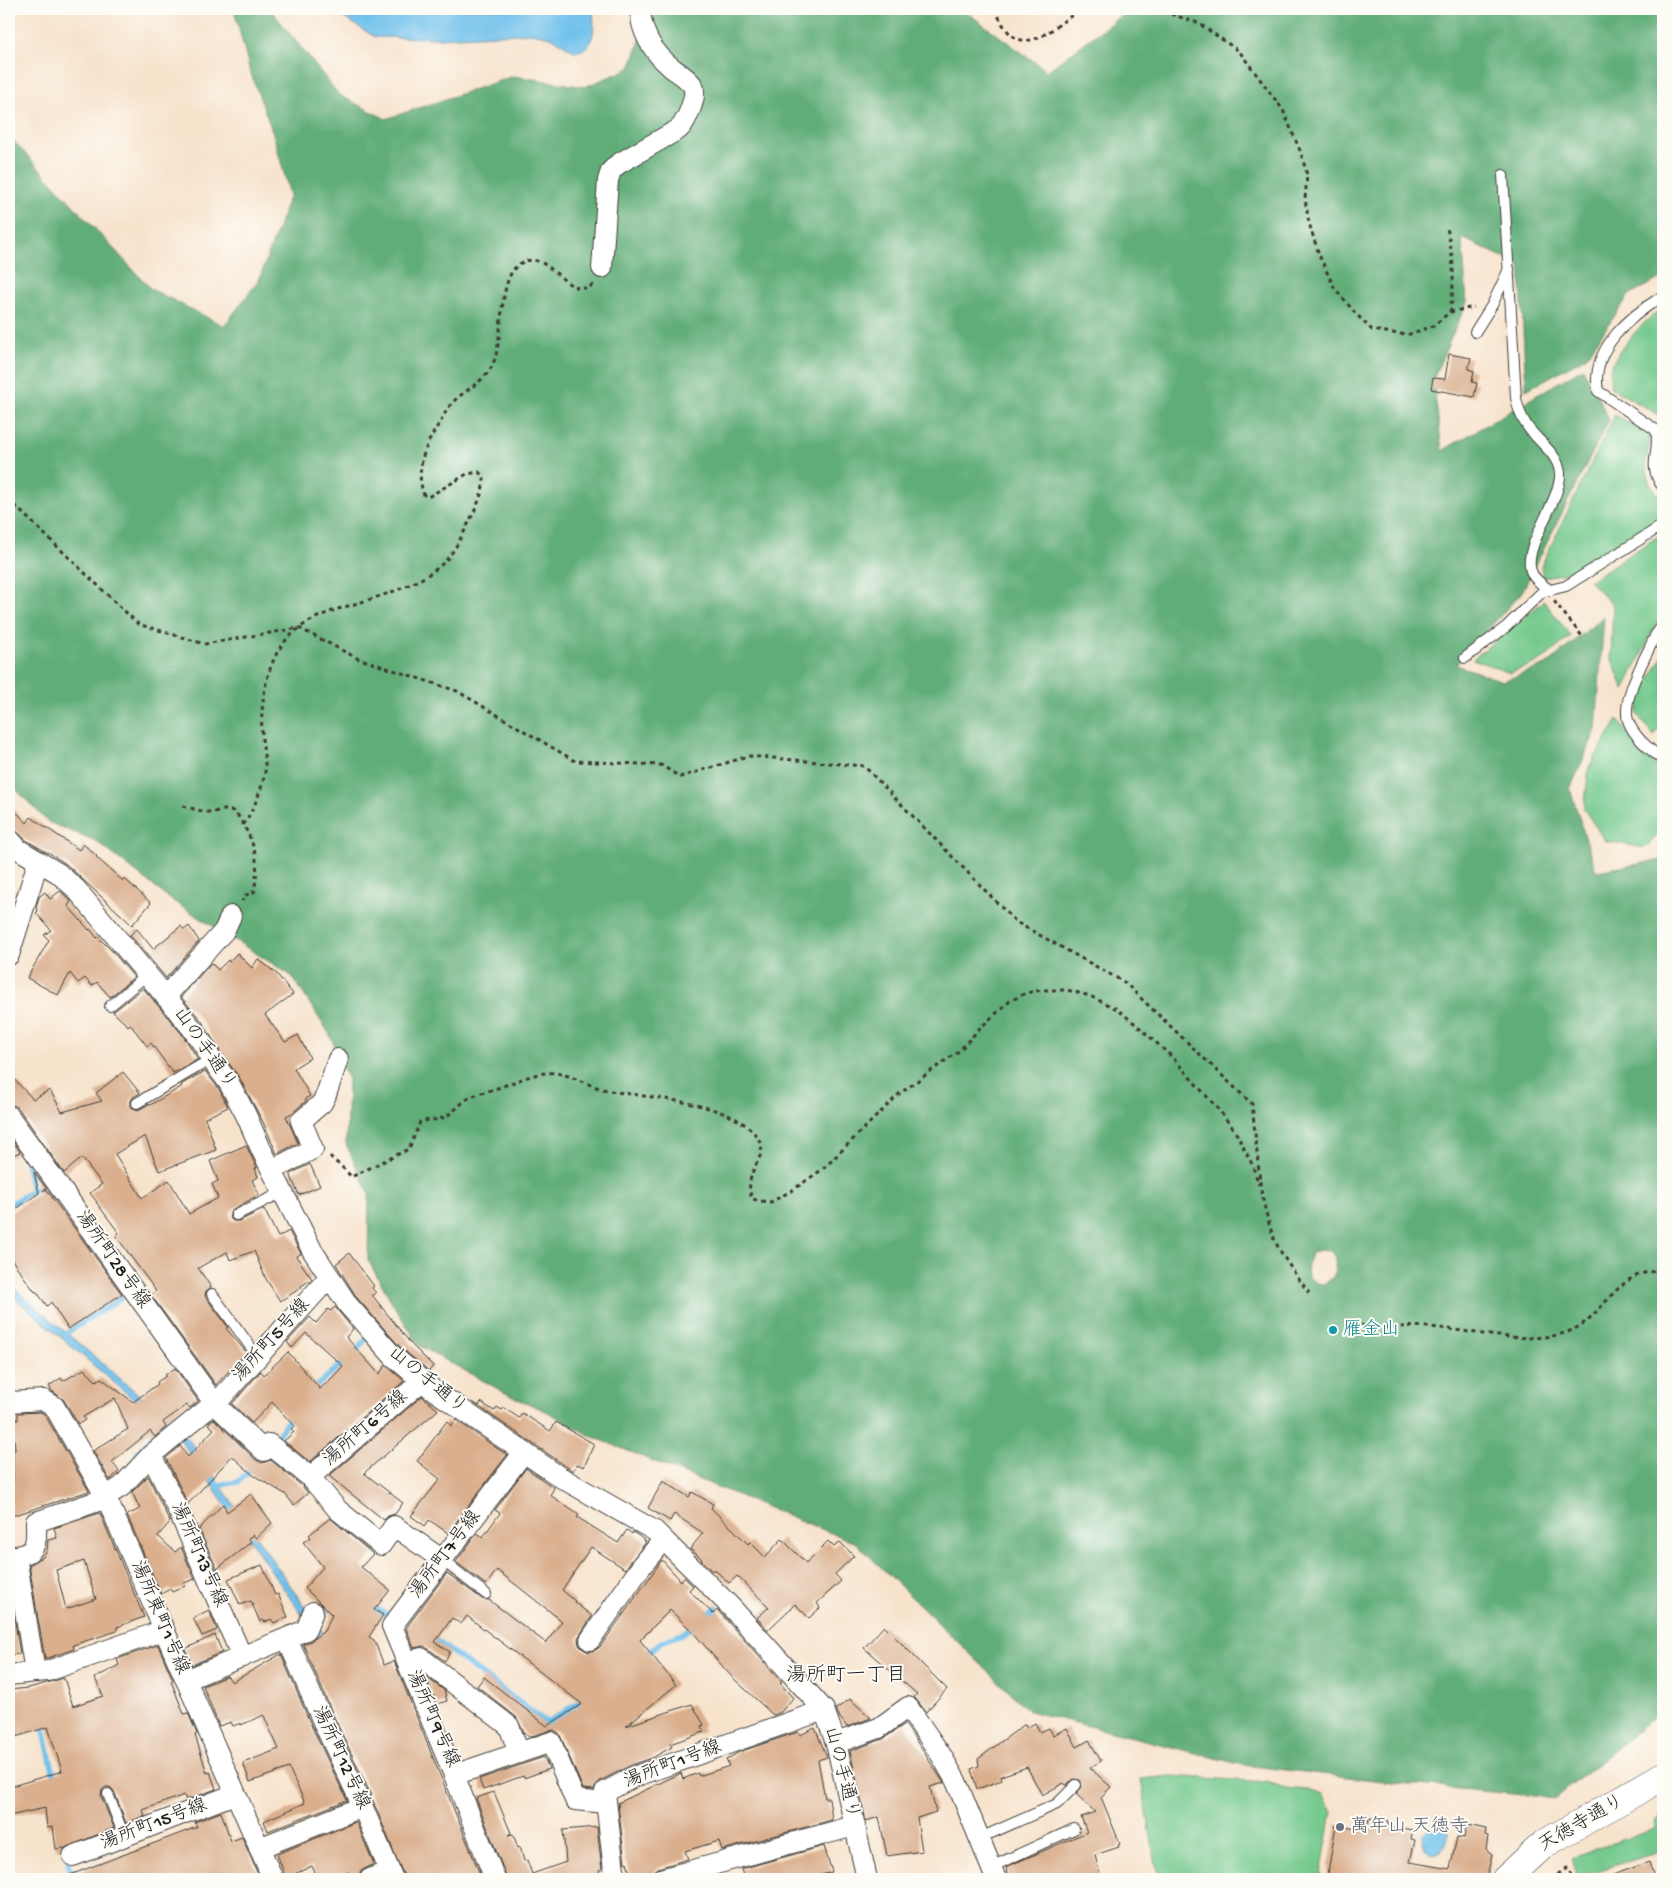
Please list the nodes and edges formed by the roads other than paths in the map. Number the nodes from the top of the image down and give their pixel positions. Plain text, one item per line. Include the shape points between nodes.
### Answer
1 (640, 9) edge
2 (1503, 175) dead end
3 (602, 268) road end
4 (1509, 268) junction
5 (1663, 296) edge
6 (1475, 332) dead end
7 (1663, 487) edge
8 (1663, 525) edge
9 (1548, 591) junction
10 (1663, 625) edge
11 (1465, 658) dead end
12 (1663, 760) edge
13 (9, 840) edge
14 (38, 862) junction
15 (231, 916) road end
16 (9, 955) edge
17 (148, 974) junction
18 (166, 996) junction
19 (110, 1006) dead end
20 (211, 1058) junction
21 (338, 1059) dead end
22 (138, 1103) dead end
23 (9, 1116) edge
24 (272, 1170) junction
25 (283, 1192) junction
26 (236, 1215) dead end
27 (331, 1279) junction
28 (212, 1294) dead end
29 (258, 1357) junction
30 (422, 1381) junction
31 (9, 1402) edge
32 (215, 1404) junction
33 (524, 1452) junction
34 (151, 1455) junction
35 (310, 1476) junction
36 (106, 1496) junction
37 (663, 1540) junction
38 (442, 1559) junction
39 (486, 1594) dead end
40 (310, 1621) dead end
41 (164, 1630) junction
42 (287, 1638) junction
43 (590, 1640) dead end
44 (242, 1657) junction
45 (407, 1662) junction
46 (35, 1672) junction
47 (9, 1675) edge
48 (186, 1680) junction
49 (824, 1710) junction
50 (836, 1743) junction
51 (519, 1753) junction
52 (454, 1775) junction
53 (1663, 1776) edge
54 (1076, 1785) dead end
55 (108, 1794) dead end
56 (235, 1794) junction
57 (606, 1802) junction
58 (362, 1807) junction
59 (854, 1826) junction
60 (1074, 1829) dead end
61 (124, 1836) junction
62 (980, 1838) junction
63 (259, 1848) junction
64 (72, 1856) dead end
65 (993, 1873) edge
66 (391, 1875) edge
67 (273, 1879) edge
68 (370, 1879) edge
69 (495, 1879) edge
70 (615, 1879) edge
71 (661, 1879) edge
72 (867, 1879) edge
73 (1506, 1879) edge

1 - 3 street via 641,27 652,48 687,79 693,86 694,96 679,129 611,171
2 - 4 lane
4 - 6 lane
4 - 9 lane via 1516,398 1528,427 1557,459 1560,474 1559,485 1536,538 1531,561 1530,571
5 - 7 lane via 1610,341 1596,378 1598,391 1656,430 1658,437 1653,466
8 - 9 lane via 1566,586
9 - 11 lane via 1542,592 1506,627
10 - 12 lane via 1656,634 1626,704 1628,722 1640,740
13 - 14 street, 山の手通り via 18,850
14 - 16 street
14 - 17 street, 山の手通り via 76,888
15 - 18 street via 224,931
17 - 18 street, 山の手通り
17 - 19 lane
18 - 20 street, 山の手通り
20 - 22 lane
20 - 24 street, 山の手通り via 230,1083
21 - 24 street via 322,1103 301,1121 313,1149
23 - 32 street, 湯所町28号線
24 - 25 street, 山の手通り
25 - 26 lane
25 - 27 street, 山の手通り via 312,1250
27 - 29 street, 湯所町5号線
27 - 30 street, 山の手通り via 348,1305 393,1356
28 - 29 lane
29 - 32 street, 湯所町5号線
30 - 33 street, 山の手通り
30 - 35 street, 湯所町6号線
31 - 36 street, 湯所東町1号線 via 44,1400 54,1406
32 - 34 street, 湯所町5号線
32 - 35 street, 湯所町28号線 via 264,1451 270,1444
33 - 37 street, 山の手通り via 560,1477 655,1531
33 - 38 street, 湯所町7号線
34 - 36 street, 湯所町5号線 via 120,1487
34 - 44 street, 湯所町13号線
35 - 38 street via 338,1510 381,1545 394,1526
36 - 41 street, 湯所東町1号線
36 - 46 street, 湯所町5号線 via 36,1522 36,1543 32,1551 16,1556
37 - 43 street
37 - 49 street, 山の手通り via 730,1606
38 - 39 lane
38 - 45 street, 湯所町7号線 via 392,1626
40 - 42 street
41 - 46 street via 48,1671
41 - 48 street, 湯所東町1号線
42 - 44 street
42 - 58 street, 湯所町12号線
44 - 48 street
45 - 51 street, 湯所町9号線 via 421,1658 509,1726
45 - 52 street, 湯所町9号線
46 - 47 street
48 - 56 street, 湯所東町1号線
49 - 50 street, 山の手通り
49 - 57 street, 湯所町1号線 via 634,1777 604,1792
50 - 59 street, 山の手通り
50 - 62 street via 879,1728 908,1707 956,1781
51 - 52 street, 湯所町9号線
51 - 57 street, 湯所町9号線 via 551,1742 575,1800
52 - 69 street
53 - 73 street, 天徳寺通り via 1544,1844
54 - 62 lane via 1058,1804
55 - 61 lane
56 - 61 street, 湯所町15号線
56 - 63 street, 湯所東町1号線
57 - 70 street, 湯所町1号線
58 - 63 street
58 - 66 street, 湯所町12号線
59 - 71 street
59 - 72 street, 山の手通り
60 - 65 lane
61 - 64 street, 湯所町15号線
62 - 65 street
63 - 67 street, 湯所東町1号線
66 - 68 street

